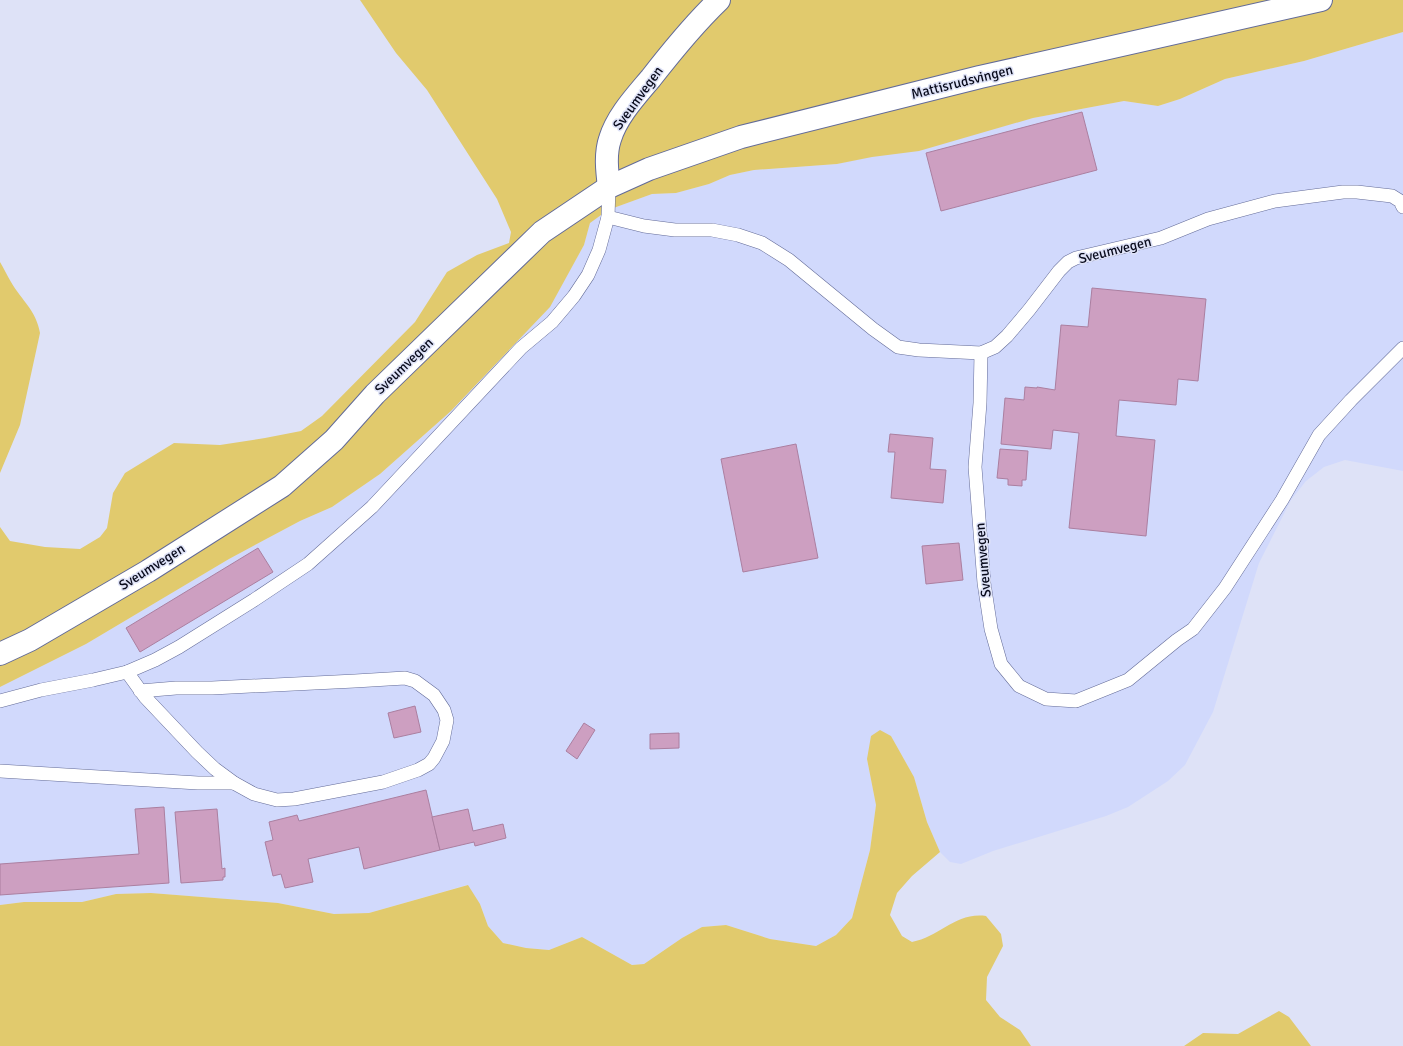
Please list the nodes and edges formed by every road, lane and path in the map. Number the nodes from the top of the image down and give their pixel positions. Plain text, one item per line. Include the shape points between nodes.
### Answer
1 (719, 0) edge
2 (1321, 0) edge
3 (609, 187) junction
4 (1403, 207) edge
5 (608, 217) junction
6 (1403, 348) edge
7 (981, 353) junction
8 (0, 654) edge
9 (127, 672) junction
10 (140, 691) junction
11 (0, 701) edge
12 (0, 771) edge
13 (234, 783) junction

1 - 3 street, Sveumvegen via 701,17 630,103 617,124 610,139 606,164
2 - 3 street, Mattisrudsvingen via 980,77 741,137 648,169
3 - 5 lane
3 - 8 street, Sveumvegen via 542,232 375,394 334,440 282,486 142,575 30,640
4 - 7 lane, Sveumvegen via 1400,201 1392,196 1357,192 1275,201 1208,219 1161,238 1076,258 1059,271 996,348
5 - 7 lane via 674,230 712,230 756,241 789,260 898,347
5 - 9 lane via 588,275 574,296 552,322 521,348 372,507 308,564 179,647
6 - 7 lane, Sveumvegen via 1319,435 1282,500 1225,588 1193,629 1128,680 1076,701 1046,699 1018,686 1002,664 991,629 984,583 975,467
9 - 10 lane
9 - 11 lane
10 - 13 lane via 197,752
10 - 13 lane via 405,678 415,681 434,695 444,710 447,720 443,741 429,764 418,770 383,782 294,799 277,800 254,794
12 - 13 lane

